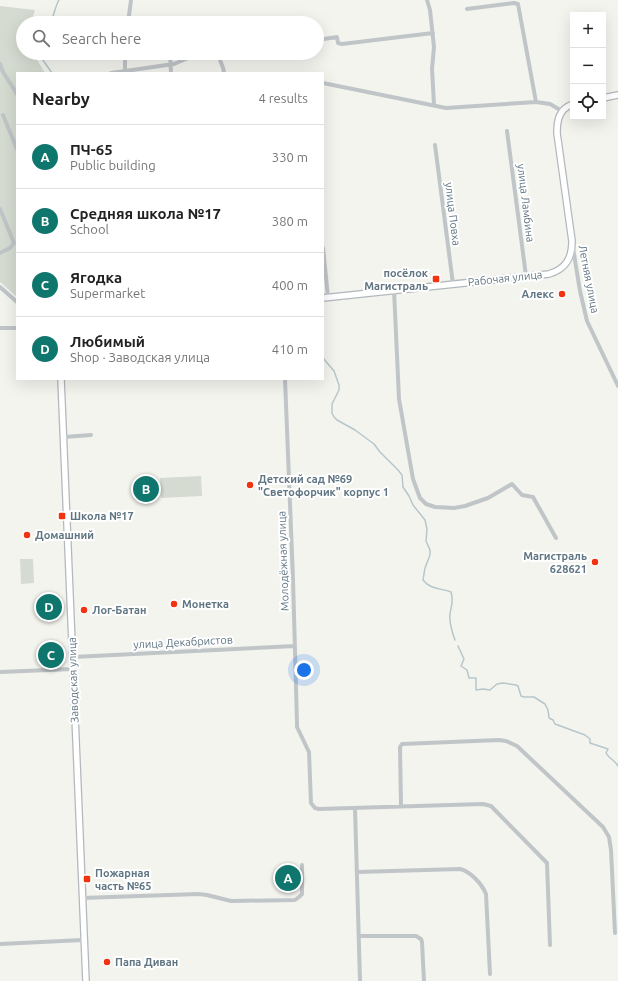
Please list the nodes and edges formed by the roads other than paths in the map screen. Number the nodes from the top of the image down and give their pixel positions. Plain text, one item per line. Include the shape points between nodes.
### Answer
1 (132, 0) edge
2 (427, 0) edge
3 (467, 9) dead end
4 (129, 16) edge
5 (433, 33) junction
6 (324, 39) edge
7 (124, 60) edge
8 (170, 60) edge
9 (186, 60) edge
10 (219, 60) edge
11 (0, 64) edge
12 (170, 65) junction
13 (123, 72) edge
14 (171, 72) edge
15 (224, 72) edge
16 (324, 83) edge
17 (16, 92) edge
18 (618, 96) edge
19 (606, 98) edge
20 (536, 102) junction
21 (434, 105) junction
22 (570, 105) edge
23 (562, 111) junction
24 (3, 115) dead end
25 (507, 131) dead end
26 (435, 145) dead end
27 (16, 148) edge
28 (0, 209) edge
29 (572, 242) junction
30 (0, 253) edge
31 (324, 272) edge
32 (526, 276) junction
33 (453, 284) junction
34 (0, 287) edge
35 (394, 290) junction
36 (325, 297) edge
37 (16, 301) edge
38 (0, 328) edge
39 (16, 328) edge
40 (61, 380) edge
41 (285, 380) edge
42 (618, 386) edge
43 (91, 435) dead end
44 (64, 437) junction
45 (556, 538) dead end
46 (295, 646) junction
47 (73, 657) junction
48 (73, 669) junction
49 (0, 672) edge
50 (401, 806) junction
51 (355, 808) junction
52 (302, 865) dead end
53 (357, 872) junction
54 (82, 898) junction
55 (615, 933) dead end
56 (358, 936) junction
57 (83, 940) junction
58 (0, 944) edge
59 (550, 945) dead end
60 (490, 974) dead end
61 (86, 981) edge
62 (360, 981) edge
63 (424, 981) edge

1 - 4 street
2 - 5 street
3 - 20 street via 518,4
5 - 6 street via 342,44 338,43 337,37
5 - 21 street
7 - 13 street
8 - 12 street
9 - 12 street
10 - 15 street
11 - 17 street
12 - 13 street
12 - 14 street
16 - 21 street
18 - 19 street
20 - 21 street via 455,108
20 - 23 street via 550,104
22 - 23 street
23 - 29 street, Рабочая улица via 558,117 557,133
24 - 27 street
25 - 32 street, улица Ламбина
26 - 33 street, улица Повха
28 - 30 street via 14,243
29 - 32 street, Рабочая улица via 570,257 564,267 549,274
29 - 42 street, Летняя улица via 588,321
31 - 36 street
32 - 33 street, Рабочая улица
33 - 35 street, Рабочая улица
34 - 37 street
35 - 36 street, Рабочая улица
35 - 45 street via 399,399 420,498 435,508 454,508 488,498 512,484 522,495 533,497
38 - 39 street
40 - 44 street, Заводская улица
41 - 46 street, Молодёжная улица
43 - 44 street
44 - 47 street, Заводская улица
46 - 47 street, улица Декабристов
46 - 51 street, Молодёжная улица via 297,727 309,752 311,803 319,809
47 - 48 street, Заводская улица
48 - 49 street
48 - 54 street, Заводская улица
50 - 51 street
50 - 55 street via 402,744 499,740 517,746 603,827 609,837
50 - 59 street via 483,804 495,809 547,863
51 - 53 street
52 - 54 street via 302,894 295,900 231,901 198,894
53 - 56 street
53 - 60 street via 460,869 468,872 486,894
54 - 57 street, Заводская улица
56 - 62 street
56 - 63 street via 419,937 422,942
57 - 58 street
57 - 61 street, Заводская улица

